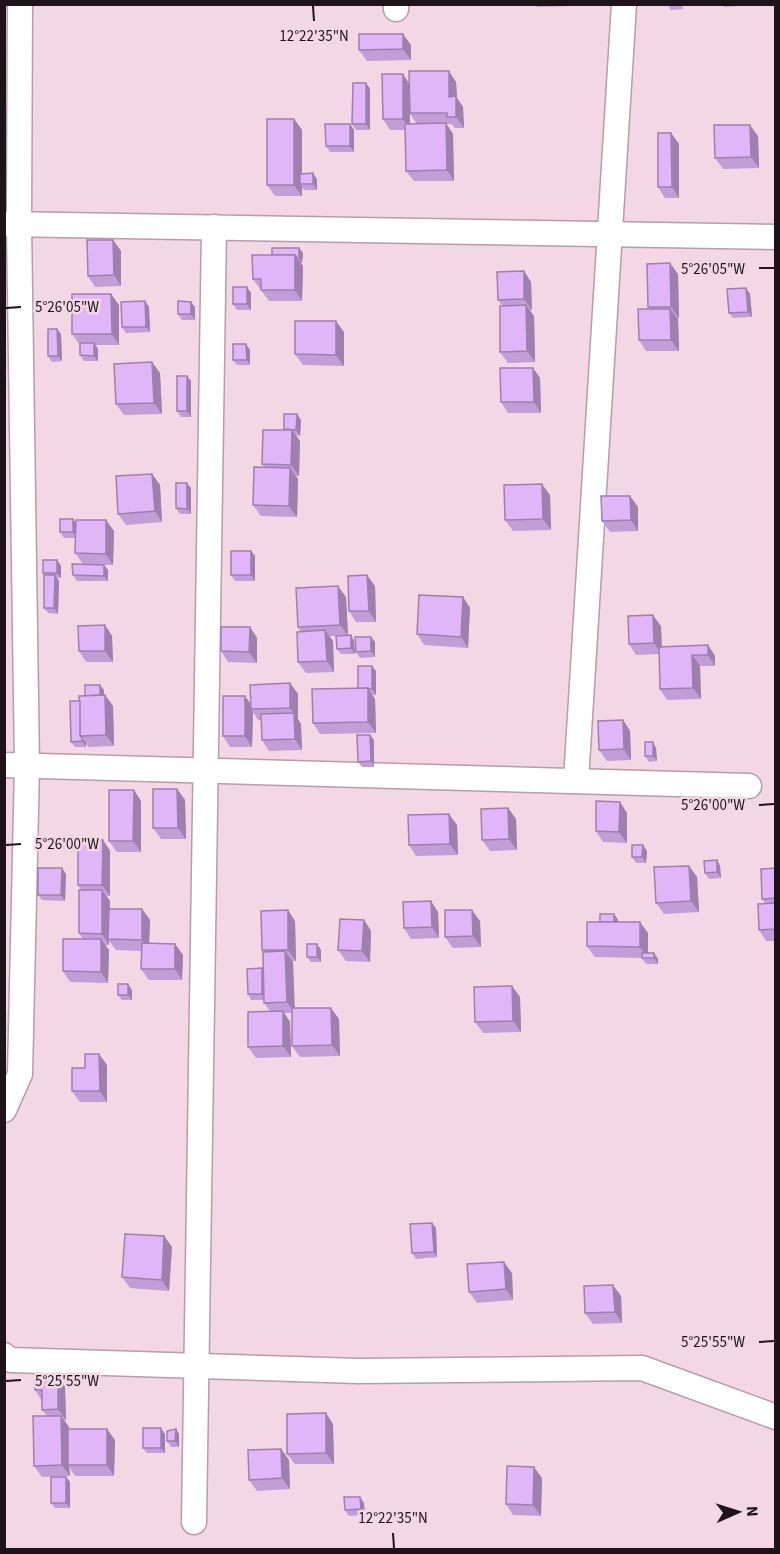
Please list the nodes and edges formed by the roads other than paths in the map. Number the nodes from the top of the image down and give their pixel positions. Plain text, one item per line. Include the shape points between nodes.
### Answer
1 (20, 4) edge
2 (624, 4) edge
3 (12, 224) edge
4 (214, 227) junction
5 (610, 234) junction
6 (776, 237) edge
7 (16, 765) edge
8 (205, 771) junction
9 (576, 781) junction
10 (749, 786) dead end
11 (4, 1110) edge
12 (4, 1355) edge
13 (196, 1365) junction
14 (776, 1417) edge
15 (194, 1522) dead end

1 - 3 street
2 - 5 street
3 - 4 street
3 - 7 street
4 - 5 street
4 - 8 street
5 - 6 street
5 - 9 street
7 - 8 street
7 - 11 street via 20,1074
8 - 9 street
8 - 13 street
9 - 10 street
12 - 13 street via 10,1360
13 - 14 street via 358,1371 642,1368
13 - 15 street

